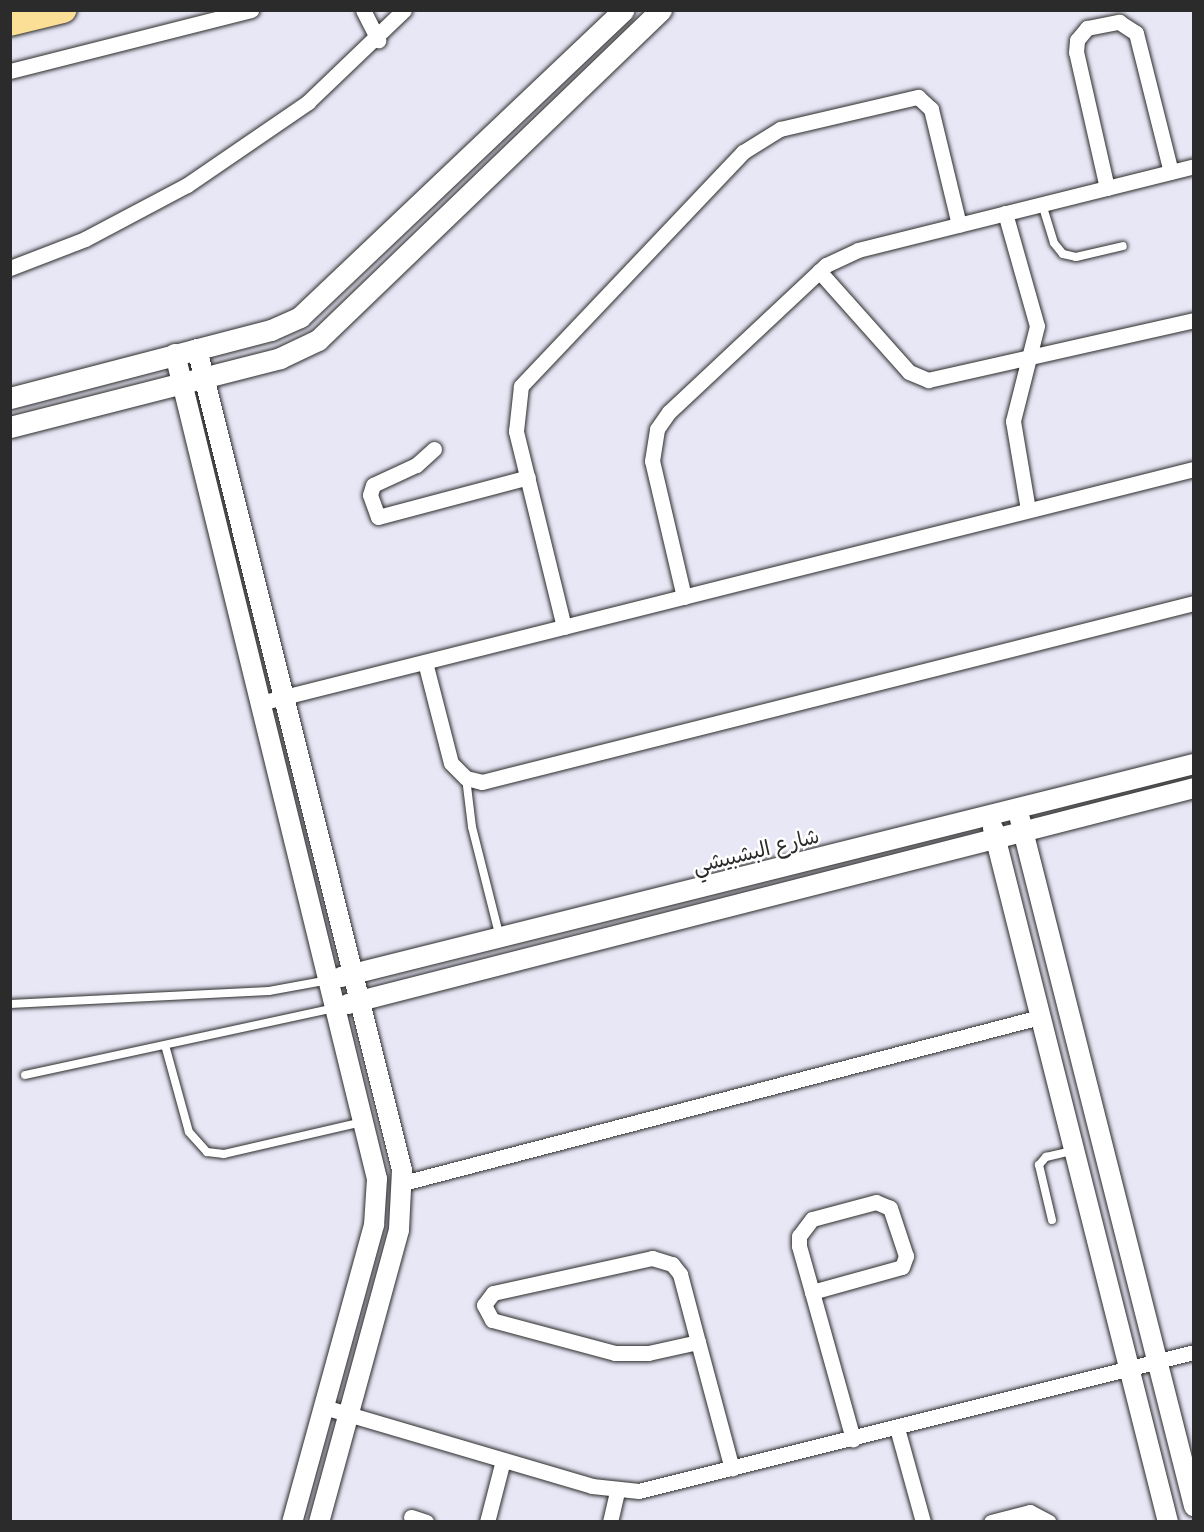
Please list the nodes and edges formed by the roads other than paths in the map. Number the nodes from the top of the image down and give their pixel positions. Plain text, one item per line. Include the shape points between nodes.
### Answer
1 (63, 10) edge
2 (251, 10) edge
3 (363, 10) edge
4 (404, 10) edge
5 (624, 10) edge
6 (661, 10) edge
7 (10, 23) edge
8 (378, 39) junction
9 (10, 71) edge
10 (1194, 166) edge
11 (1172, 172) junction
12 (1107, 188) junction
13 (1042, 204) junction
14 (1005, 213) junction
15 (959, 225) junction
16 (1123, 246) dead end
17 (10, 267) edge
18 (819, 271) junction
19 (1194, 320) edge
20 (198, 349) junction
21 (175, 354) junction
22 (1026, 359) junction
23 (204, 377) junction
24 (182, 383) junction
25 (10, 398) edge
26 (10, 427) edge
27 (434, 449) dead end
28 (1194, 469) edge
29 (528, 477) junction
30 (1028, 510) junction
31 (684, 597) junction
32 (1194, 603) edge
33 (564, 627) junction
34 (425, 662) junction
35 (283, 697) junction
36 (260, 703) junction
37 (1194, 764) edge
38 (466, 778) junction
39 (1194, 788) edge
40 (1017, 809) junction
41 (990, 816) junction
42 (1023, 832) junction
43 (995, 839) junction
44 (500, 939) junction
45 (506, 964) junction
46 (354, 974) junction
47 (330, 980) junction
48 (361, 1001) junction
49 (10, 1004) edge
50 (336, 1007) junction
51 (1041, 1017) junction
52 (165, 1045) junction
53 (25, 1076) dead end
54 (364, 1122) junction
55 (1074, 1150) junction
56 (403, 1183) junction
57 (1052, 1220) dead end
58 (812, 1292) junction
59 (698, 1342) junction
60 (1194, 1352) edge
61 (1157, 1362) junction
62 (1130, 1370) junction
63 (324, 1407) junction
64 (348, 1414) junction
65 (897, 1428) junction
66 (853, 1439) junction
67 (503, 1460) junction
68 (732, 1469) junction
69 (617, 1491) junction
70 (1194, 1506) edge
71 (411, 1517) dead end
72 (292, 1521) edge
73 (319, 1521) edge
74 (426, 1521) edge
75 (487, 1521) edge
76 (610, 1521) edge
77 (923, 1521) edge
78 (991, 1521) edge
79 (1050, 1521) edge
80 (1168, 1521) edge

1 - 7 highway
2 - 9 street
3 - 8 street
4 - 8 street
5 - 20 main road via 311,310 271,330
6 - 23 main road via 328,333 293,354
8 - 17 street via 308,102 186,185 85,239
10 - 11 street
11 - 12 street
11 - 12 street via 1136,33 1119,22 1087,28 1077,40 1076,52
12 - 13 street
13 - 14 street
13 - 16 lane via 1054,243 1063,254 1076,257
14 - 15 street
14 - 22 street via 1037,326
15 - 18 street via 849,252
15 - 29 street via 931,109 918,97 764,136 526,378 515,414
18 - 22 street via 915,375 936,381
18 - 31 street via 669,412 657,429 652,461
19 - 22 street
20 - 21 main road
20 - 23 street
21 - 24 street
21 - 25 main road
22 - 30 street via 1013,421
23 - 24 main road
23 - 35 street
24 - 26 main road
24 - 36 street
27 - 29 street via 416,465 373,485 370,495 378,517
28 - 30 street
29 - 33 street
30 - 31 street
31 - 33 street
32 - 38 street via 482,782
33 - 34 street
34 - 35 street
34 - 38 street via 451,763
35 - 36 street
35 - 46 street
36 - 47 street
37 - 40 street, شارع البشبيشي
38 - 44 lane via 472,827
39 - 42 street
40 - 41 street, شارع البشبيشي
40 - 42 street
41 - 43 street
41 - 44 street, شارع البشبيشي
42 - 43 street
42 - 61 street
43 - 45 street
43 - 51 street
44 - 45 street
44 - 46 street, شارع البشبيشي
45 - 48 street
46 - 47 street, شارع البشبيشي
46 - 48 street
47 - 49 lane via 269,991
47 - 50 street
48 - 50 street
48 - 56 street
50 - 52 lane
50 - 54 street
51 - 55 street
51 - 56 street
52 - 53 lane
52 - 54 lane via 189,1132 207,1152 224,1154
54 - 63 street via 376,1166 377,1208
55 - 57 lane via 1046,1157 1039,1165
55 - 62 street
56 - 64 street via 399,1230
58 - 58 street via 798,1241 808,1222 876,1202 890,1208 906,1256 902,1267
58 - 66 street
59 - 59 street via 680,1274 659,1258 494,1293 484,1305 492,1320 615,1353 648,1353
59 - 68 street
60 - 61 street
61 - 62 street
61 - 70 street
62 - 65 street
62 - 80 street
63 - 64 street
63 - 72 street
64 - 67 street
64 - 73 street
65 - 66 street
65 - 77 street
66 - 68 street
67 - 69 street
67 - 75 street
68 - 69 street via 650,1490
69 - 76 street
71 - 74 street
78 - 79 street via 1030,1512

